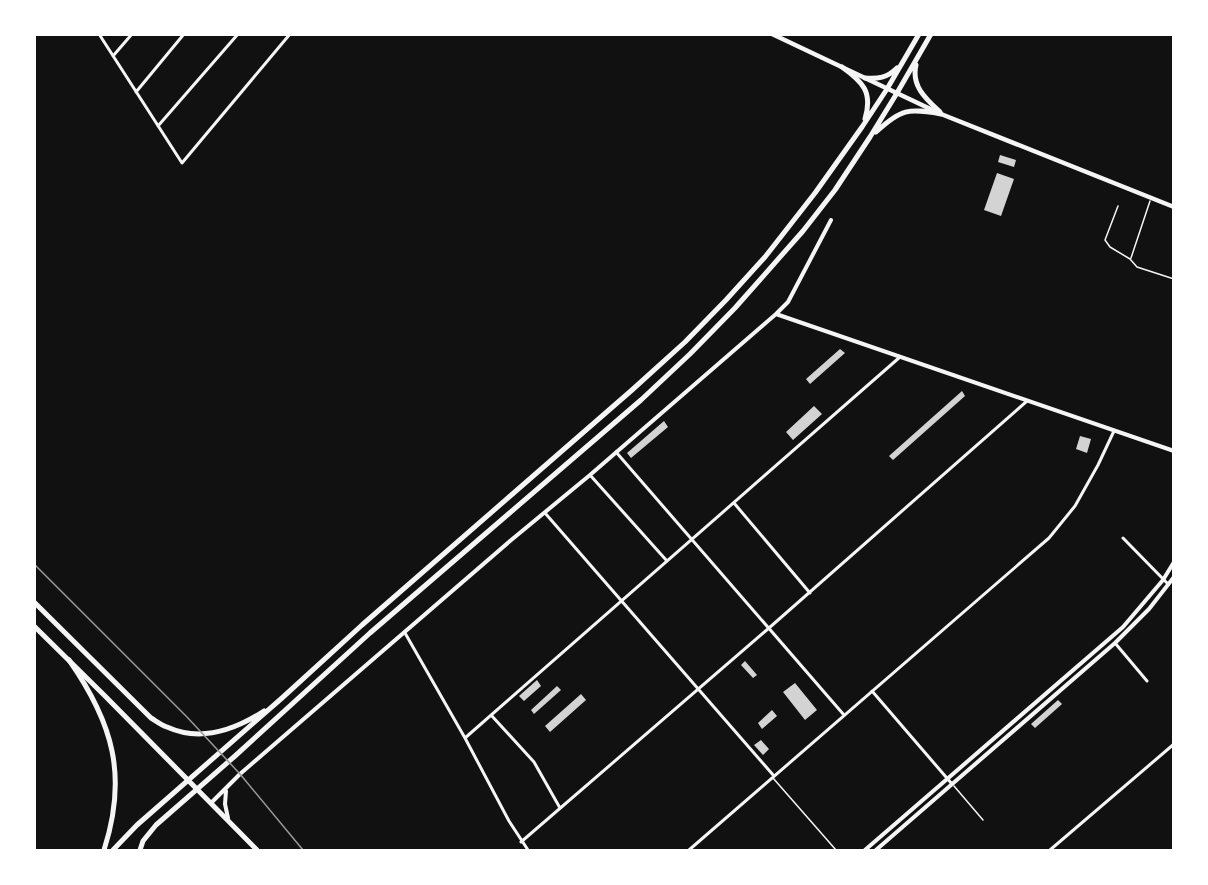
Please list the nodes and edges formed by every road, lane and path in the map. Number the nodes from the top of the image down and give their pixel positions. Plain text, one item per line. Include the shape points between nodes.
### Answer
1 (99, 34) edge
2 (132, 34) edge
3 (184, 34) edge
4 (238, 34) edge
5 (290, 34) edge
6 (772, 34) edge
7 (919, 34) edge
8 (931, 34) edge
9 (113, 57) junction
10 (918, 57) junction
11 (904, 60) junction
12 (842, 67) junction
13 (865, 78) junction
14 (887, 89) junction
15 (136, 92) junction
16 (897, 93) junction
17 (941, 114) junction
18 (158, 126) junction
19 (862, 127) junction
20 (870, 137) junction
21 (1151, 198) junction
22 (1118, 206) dead end
23 (1173, 207) edge
24 (831, 220) dead end
25 (1130, 259) junction
26 (1173, 279) edge
27 (776, 314) junction
28 (900, 357) junction
29 (1027, 401) junction
30 (1114, 431) junction
31 (1173, 451) edge
32 (616, 452) junction
33 (590, 475) junction
34 (734, 503) junction
35 (544, 512) junction
36 (1123, 538) dead end
37 (692, 539) junction
38 (667, 561) junction
39 (1173, 562) edge
40 (1173, 577) edge
41 (1163, 580) junction
42 (1168, 585) junction
43 (810, 593) junction
44 (622, 601) junction
45 (34, 602) edge
46 (34, 626) edge
47 (769, 628) junction
48 (405, 633) junction
49 (1115, 643) junction
50 (69, 660) junction
51 (1148, 681) dead end
52 (698, 689) junction
53 (872, 691) junction
54 (282, 698) junction
55 (491, 715) junction
56 (844, 715) junction
57 (465, 738) junction
58 (1173, 744) edge
59 (773, 777) junction
60 (947, 778) junction
61 (952, 784) junction
62 (227, 788) junction
63 (211, 804) junction
64 (560, 808) junction
65 (983, 820) dead end
66 (231, 825) junction
67 (521, 842) junction
68 (873, 849) edge
69 (104, 850) edge
70 (113, 850) edge
71 (140, 850) edge
72 (256, 850) edge
73 (528, 850) edge
74 (689, 850) edge
75 (836, 850) edge
76 (865, 850) edge
77 (1050, 850) edge

1 - 9 street
2 - 9 street
3 - 15 street
4 - 18 street
5 - 18 street via 182,163
6 - 12 main road
7 - 11 main road
8 - 10 main road
9 - 15 street
10 - 16 main road
10 - 17 main road via 914,70 918,87
11 - 13 main road via 892,74
11 - 14 main road
12 - 13 main road
12 - 19 main road via 863,84 866,92 869,101
13 - 14 main road
14 - 16 main road
14 - 19 main road
15 - 18 street
16 - 17 main road
16 - 20 main road
17 - 20 main road via 908,111
17 - 21 main road
19 - 54 main road via 765,257 685,342
20 - 71 main road via 803,231 690,354 156,825
21 - 23 main road
21 - 25 lane
22 - 25 lane via 1105,240
24 - 27 street via 788,302
25 - 26 lane via 1137,267
27 - 28 street
27 - 32 street
28 - 29 street
28 - 34 street
29 - 30 street
29 - 43 street
30 - 31 street
30 - 53 street via 1075,507 1049,538
32 - 33 street
32 - 37 street
33 - 35 street
33 - 38 street
34 - 37 street
34 - 43 street
35 - 44 street
35 - 48 street
36 - 41 street
37 - 38 street
37 - 47 street
38 - 44 street
39 - 41 street
40 - 42 street
41 - 42 street
41 - 60 street via 1123,627
42 - 49 street
43 - 47 street
44 - 52 street
44 - 55 street
45 - 54 main road via 150,718 167,728 190,734 213,733 238,726
46 - 50 main road
47 - 52 street
47 - 56 street
48 - 57 street
48 - 62 street
49 - 51 street
49 - 61 street
50 - 63 main road
50 - 69 main road via 99,712 113,755 116,799
52 - 59 street
52 - 64 street
53 - 56 street
53 - 60 street
54 - 70 main road
55 - 57 street
55 - 64 street via 534,762
56 - 59 street
57 - 67 street
58 - 77 street
59 - 74 street
59 - 75 lane
60 - 61 street
60 - 68 street
61 - 65 lane
61 - 68 street
62 - 63 street
62 - 66 street via 225,811
63 - 66 main road
64 - 67 street
66 - 72 main road
67 - 73 street
68 - 76 street

